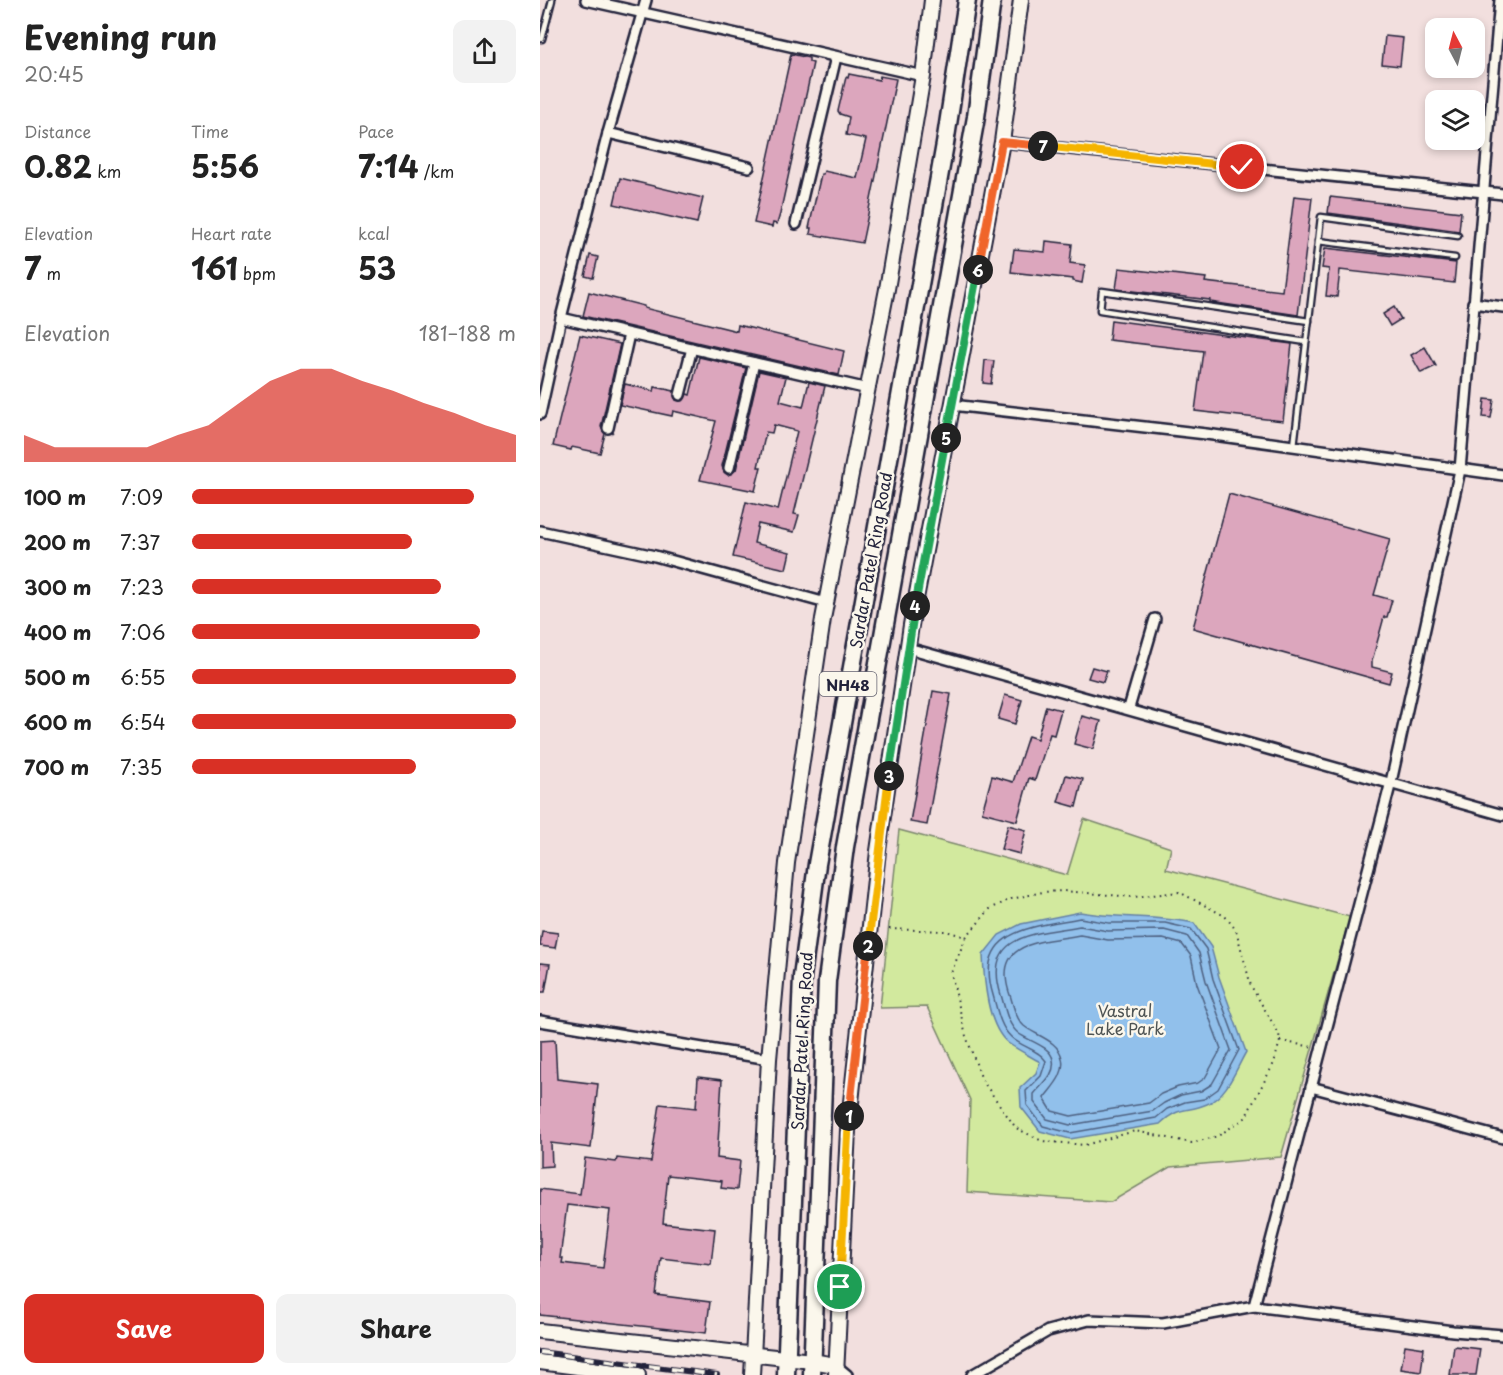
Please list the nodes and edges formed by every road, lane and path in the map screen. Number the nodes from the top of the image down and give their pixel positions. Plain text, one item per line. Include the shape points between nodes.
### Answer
1 (552, 0) edge
2 (586, 0) edge
3 (646, 0) edge
4 (932, 0) edge
5 (967, 0) edge
6 (992, 0) edge
7 (1021, 0) edge
8 (1500, 0) edge
9 (643, 13) junction
10 (540, 39) edge
11 (836, 57) junction
12 (923, 76) junction
13 (608, 133) junction
14 (1002, 142) junction
15 (749, 167) dead end
16 (1482, 191) junction
17 (1503, 194) edge
18 (796, 224) dead end
19 (1458, 236) dead end
20 (1318, 241) junction
21 (1455, 258) dead end
22 (1473, 303) junction
23 (1503, 307) edge
24 (561, 318) junction
25 (1309, 321) junction
26 (629, 334) junction
27 (1306, 342) junction
28 (692, 348) junction
29 (754, 363) junction
30 (868, 389) junction
31 (680, 395) dead end
32 (952, 405) junction
33 (540, 414) edge
34 (608, 428) dead end
35 (1294, 446) junction
36 (729, 468) dead end
37 (1460, 470) junction
38 (1503, 475) edge
39 (540, 531) edge
40 (826, 603) junction
41 (1155, 620) dead end
42 (908, 648) junction
43 (1129, 708) junction
44 (1391, 782) junction
45 (1503, 815) edge
46 (889, 929) dead end
47 (966, 937) junction
48 (540, 1021) edge
49 (1280, 1041) junction
50 (1314, 1048) dead end
51 (769, 1059) junction
52 (1311, 1087) junction
53 (1503, 1138) edge
54 (1254, 1305) junction
55 (540, 1331) edge
56 (1503, 1335) edge
57 (754, 1354) junction
58 (540, 1362) edge
59 (786, 1367) edge
60 (812, 1368) edge
61 (836, 1370) edge
62 (638, 1375) edge
63 (752, 1375) edge
64 (847, 1375) edge
65 (972, 1375) edge

1 - 10 lane
2 - 9 street
3 - 9 street
4 - 12 street, Sardar Patel Ring Road
5 - 59 highway, Sardar Patel Ring Road / NH48 via 819,853 802,977
6 - 60 highway, Sardar Patel Ring Road / NH48 via 976,117 845,847 827,981
7 - 14 street
8 - 16 street
9 - 11 street
9 - 13 street
11 - 12 street
11 - 18 street
12 - 30 street, Sardar Patel Ring Road
13 - 15 street
13 - 24 street
14 - 16 street
14 - 32 street
16 - 17 street
16 - 22 street
19 - 20 lane via 1321,217
20 - 21 lane
20 - 25 lane
22 - 23 street
22 - 37 street
24 - 26 street
24 - 33 street
25 - 27 lane
25 - 27 lane via 1102,291 1100,310
26 - 28 street
26 - 34 street
27 - 35 lane
28 - 29 street
28 - 31 street
29 - 30 street
29 - 36 street
30 - 40 street, Sardar Patel Ring Road
32 - 35 street
32 - 42 street
35 - 37 street
37 - 38 street
37 - 44 street
39 - 40 street via 655,556
40 - 51 street, Sardar Patel Ring Road via 787,863
41 - 43 street
42 - 43 street
42 - 61 street via 878,851 848,1130
43 - 44 street
44 - 45 street
44 - 52 street
46 - 47 path via 946,931
47 - 49 path via 990,909 1043,892 1134,897 1179,892 1225,916 1236,930 1251,986
47 - 49 path via 951,973 966,1036 982,1080 1016,1128 1042,1141 1085,1145 1135,1131 1192,1143 1218,1136 1245,1118 1274,1063
48 - 51 street
49 - 50 path
51 - 57 street, Sardar Patel Ring Road
52 - 53 street
52 - 54 street
54 - 56 street
54 - 65 street via 1163,1323 1089,1320 1048,1331
55 - 57 street
57 - 59 street
57 - 63 street, Sardar Patel Ring Road
58 - 62 street
59 - 60 street
60 - 61 street
61 - 64 street

